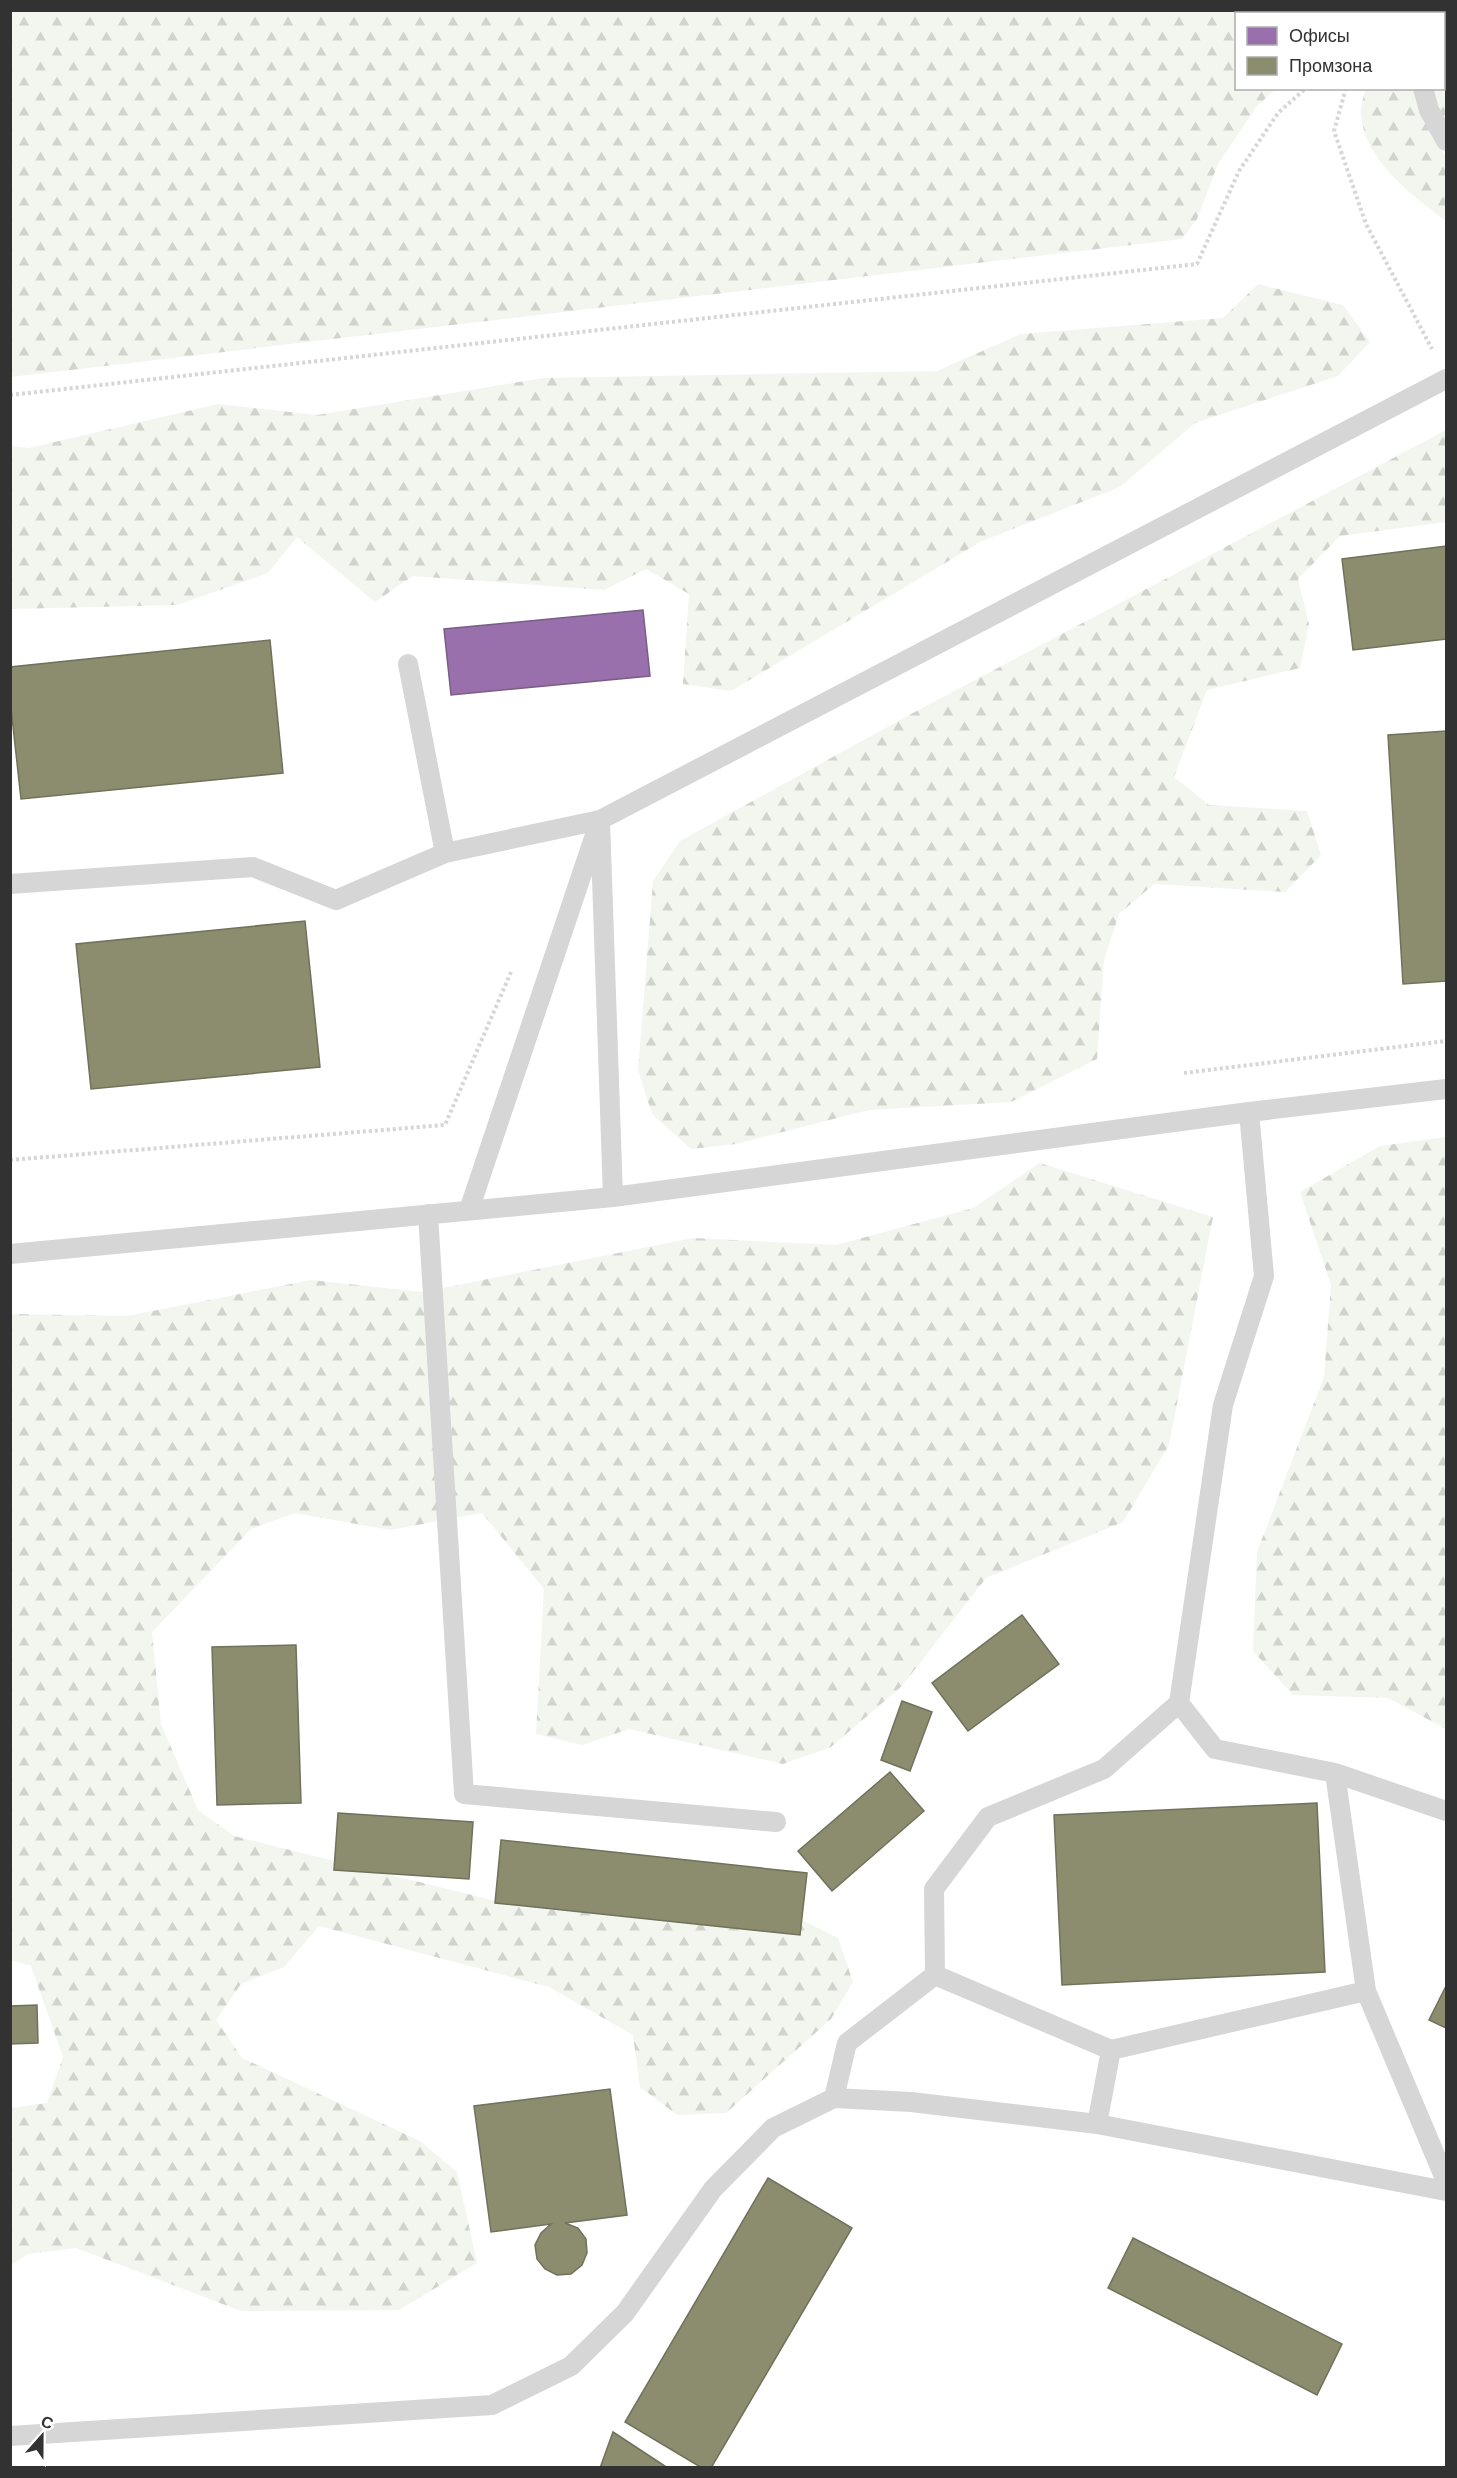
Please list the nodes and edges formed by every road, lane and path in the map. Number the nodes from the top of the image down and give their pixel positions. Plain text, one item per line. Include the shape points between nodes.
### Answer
1 (1304, 90) edge
2 (1345, 90) edge
3 (1424, 90) edge
4 (1446, 141) edge
5 (1436, 356) dead end
6 (1446, 379) edge
7 (10, 395) edge
8 (408, 664) dead end
9 (600, 820) junction
10 (445, 853) junction
11 (10, 884) edge
12 (515, 963) dead end
13 (1446, 1041) edge
14 (1184, 1073) dead end
15 (1446, 1089) edge
16 (1250, 1112) junction
17 (10, 1160) edge
18 (613, 1197) junction
19 (469, 1210) junction
20 (428, 1214) junction
21 (10, 1254) edge
22 (1179, 1703) junction
23 (1335, 1773) junction
24 (1446, 1811) edge
25 (776, 1822) dead end
26 (935, 1975) junction
27 (1366, 1991) junction
28 (1111, 2050) junction
29 (834, 2098) junction
30 (1097, 2124) junction
31 (1446, 2181) edge
32 (1446, 2191) edge
33 (10, 2436) edge

1 - 7 path via 1278,113 1239,171 1197,264
2 - 5 path via 1334,131 1366,224
3 - 4 lane via 1429,110
6 - 9 lane
8 - 10 lane
9 - 10 lane
9 - 18 lane
9 - 19 lane
10 - 11 lane via 336,900 253,867
12 - 17 path via 445,1125
13 - 14 path
15 - 16 lane
16 - 18 lane
16 - 22 lane via 1264,1276 1224,1405
18 - 19 lane
19 - 20 lane
20 - 21 lane
20 - 25 lane via 464,1794
22 - 23 lane via 1215,1749
22 - 26 lane via 1104,1769 988,1817 934,1888
23 - 24 lane
23 - 27 lane
26 - 28 lane
26 - 29 lane via 847,2043
27 - 28 lane
27 - 31 lane
28 - 30 lane
29 - 30 lane via 911,2102
29 - 33 lane via 773,2128 712,2189 625,2313 571,2366 492,2405
30 - 32 lane

